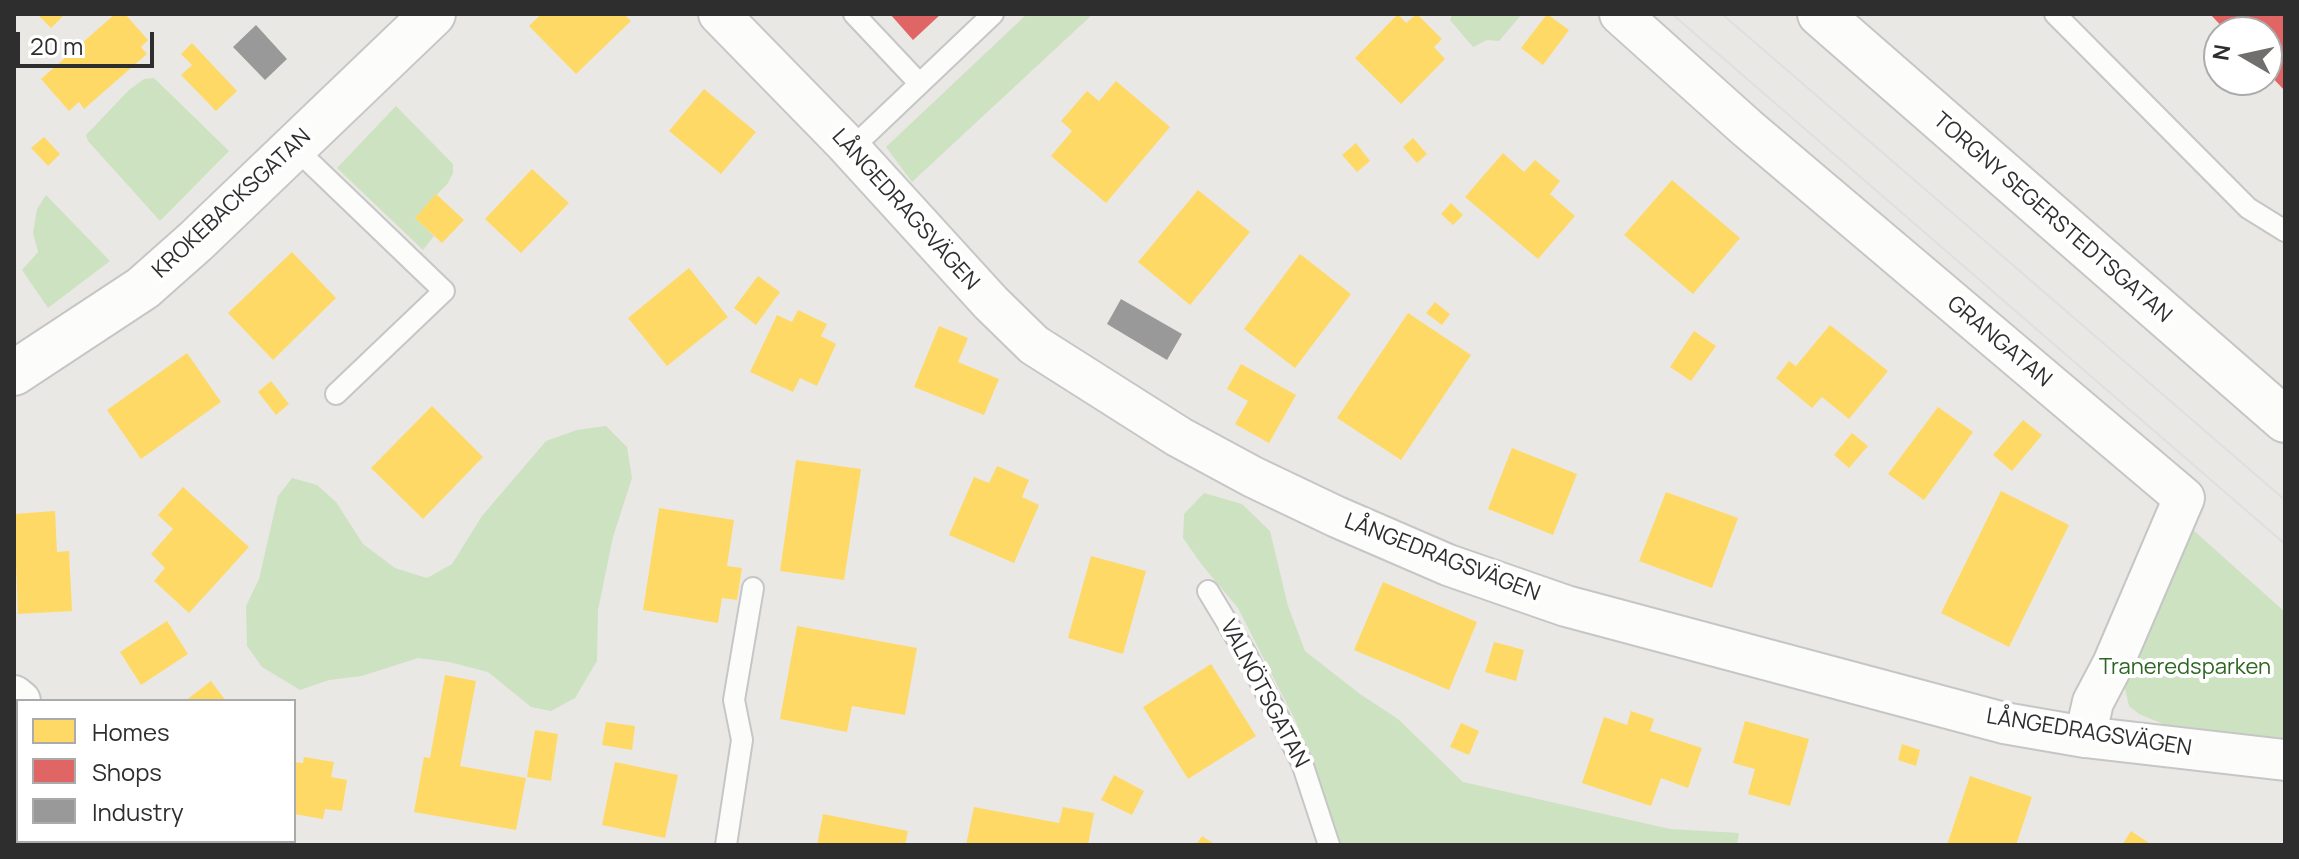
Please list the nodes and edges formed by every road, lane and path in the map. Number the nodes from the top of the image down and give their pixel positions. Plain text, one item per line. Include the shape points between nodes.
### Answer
1 (433, 14) edge
2 (719, 14) edge
3 (854, 14) edge
4 (993, 14) edge
5 (1620, 14) edge
6 (1820, 14) edge
7 (2055, 14) edge
8 (919, 83) junction
9 (294, 147) junction
10 (851, 149) junction
11 (2285, 231) edge
12 (14, 373) edge
13 (336, 394) dead end
14 (2285, 420) edge
15 (753, 588) dead end
16 (1208, 591) dead end
17 (2085, 737) junction
18 (2285, 760) edge
19 (726, 845) edge
20 (1329, 845) edge

1 - 9 street, KROKEBACKSGATAN
2 - 10 street, LÅNGEDRAGSVÄGEN
3 - 8 lane
4 - 8 lane
5 - 17 street, GRANGATAN via 2184,498 2093,702
6 - 14 street, TORGNY SEGERSTEDTSGATAN
7 - 11 lane via 2248,208
8 - 10 lane
9 - 12 street, KROKEBACKSGATAN via 143,288
9 - 13 lane via 444,291
10 - 17 street, LÅNGEDRAGSVÄGEN via 1034,345 1179,437 1309,504 1404,548 1566,606 2004,723
15 - 19 lane via 734,700 742,740
16 - 20 lane, VALNÖTSGATAN via 1302,763
17 - 18 street, LÅNGEDRAGSVÄGEN

